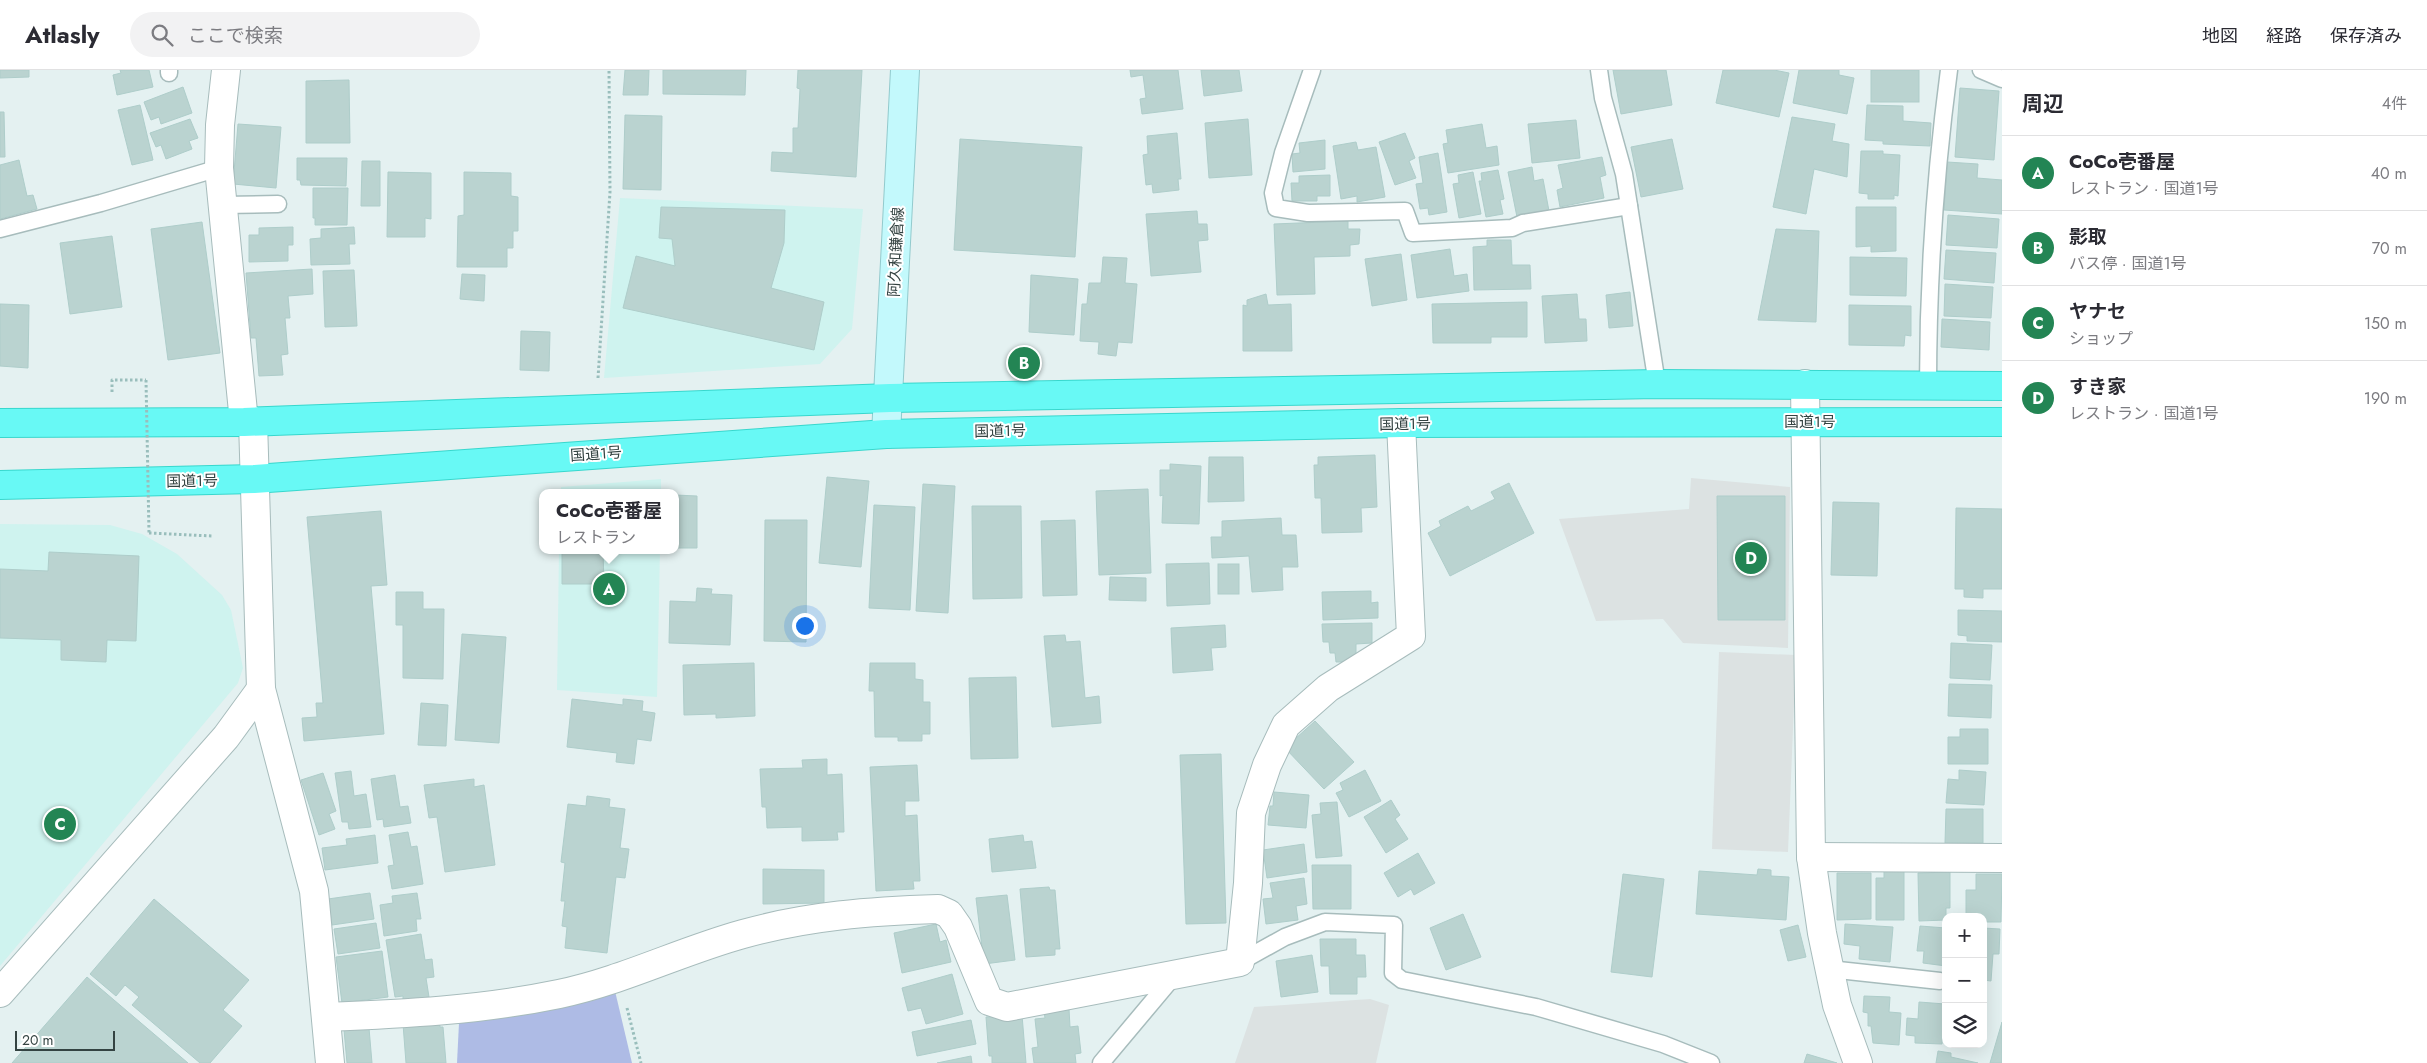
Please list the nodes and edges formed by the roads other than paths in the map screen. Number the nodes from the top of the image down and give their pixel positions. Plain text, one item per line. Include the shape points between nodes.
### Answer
1 (226, 70) edge
2 (905, 70) edge
3 (1312, 70) edge
4 (1599, 70) edge
5 (1949, 70) edge
6 (1981, 70) edge
7 (2002, 79) edge
8 (219, 168) junction
9 (278, 204) dead end
10 (222, 205) junction
11 (1629, 206) junction
12 (0, 229) edge
13 (1658, 384) junction
14 (1805, 384) junction
15 (1928, 386) junction
16 (2002, 386) edge
17 (890, 398) junction
18 (249, 421) junction
19 (1806, 422) junction
20 (2002, 422) edge
21 (0, 423) edge
22 (1402, 423) junction
23 (886, 434) junction
24 (254, 479) junction
25 (0, 485) edge
26 (261, 689) junction
27 (1811, 857) junction
28 (2002, 858) edge
29 (1240, 962) junction
30 (1829, 969) junction
31 (1174, 976) junction
32 (1940, 981) dead end
33 (0, 993) edge
34 (326, 1017) junction
35 (330, 1063) edge
36 (1101, 1063) edge
37 (1711, 1063) edge
38 (1858, 1063) edge

1 - 8 street
2 - 17 main road, 阿久和鎌倉線
3 - 11 lane via 1281,161 1273,193 1276,208 1308,213 1405,211 1413,233 1512,228 1523,223
4 - 11 lane
5 - 15 lane via 1930,255
6 - 7 lane
8 - 10 street
8 - 12 lane
9 - 10 lane
10 - 18 street
11 - 13 lane
13 - 14 highway
13 - 17 highway
14 - 15 highway
14 - 19 street
15 - 16 highway
17 - 18 highway
17 - 23 main road, 阿久和鎌倉線
18 - 21 highway
18 - 24 street
19 - 20 highway, 国道1号
19 - 22 highway, 国道1号
19 - 27 street
22 - 23 highway, 国道1号
22 - 29 street via 1411,636 1328,688 1286,725 1267,765 1251,813
23 - 24 highway, 国道1号
24 - 25 highway, 国道1号
24 - 26 street
26 - 33 street via 226,737
26 - 34 street via 314,890
27 - 28 street
27 - 30 street
29 - 31 street
29 - 37 lane via 1285,937 1325,922 1394,925 1393,973 1402,980 1536,1006 1663,1044
30 - 32 lane
30 - 38 street via 1837,1005
31 - 34 street via 1007,1007 989,1001 949,914 938,908 864,911 802,920 742,934 560,994 437,1013
31 - 36 lane
34 - 35 street

